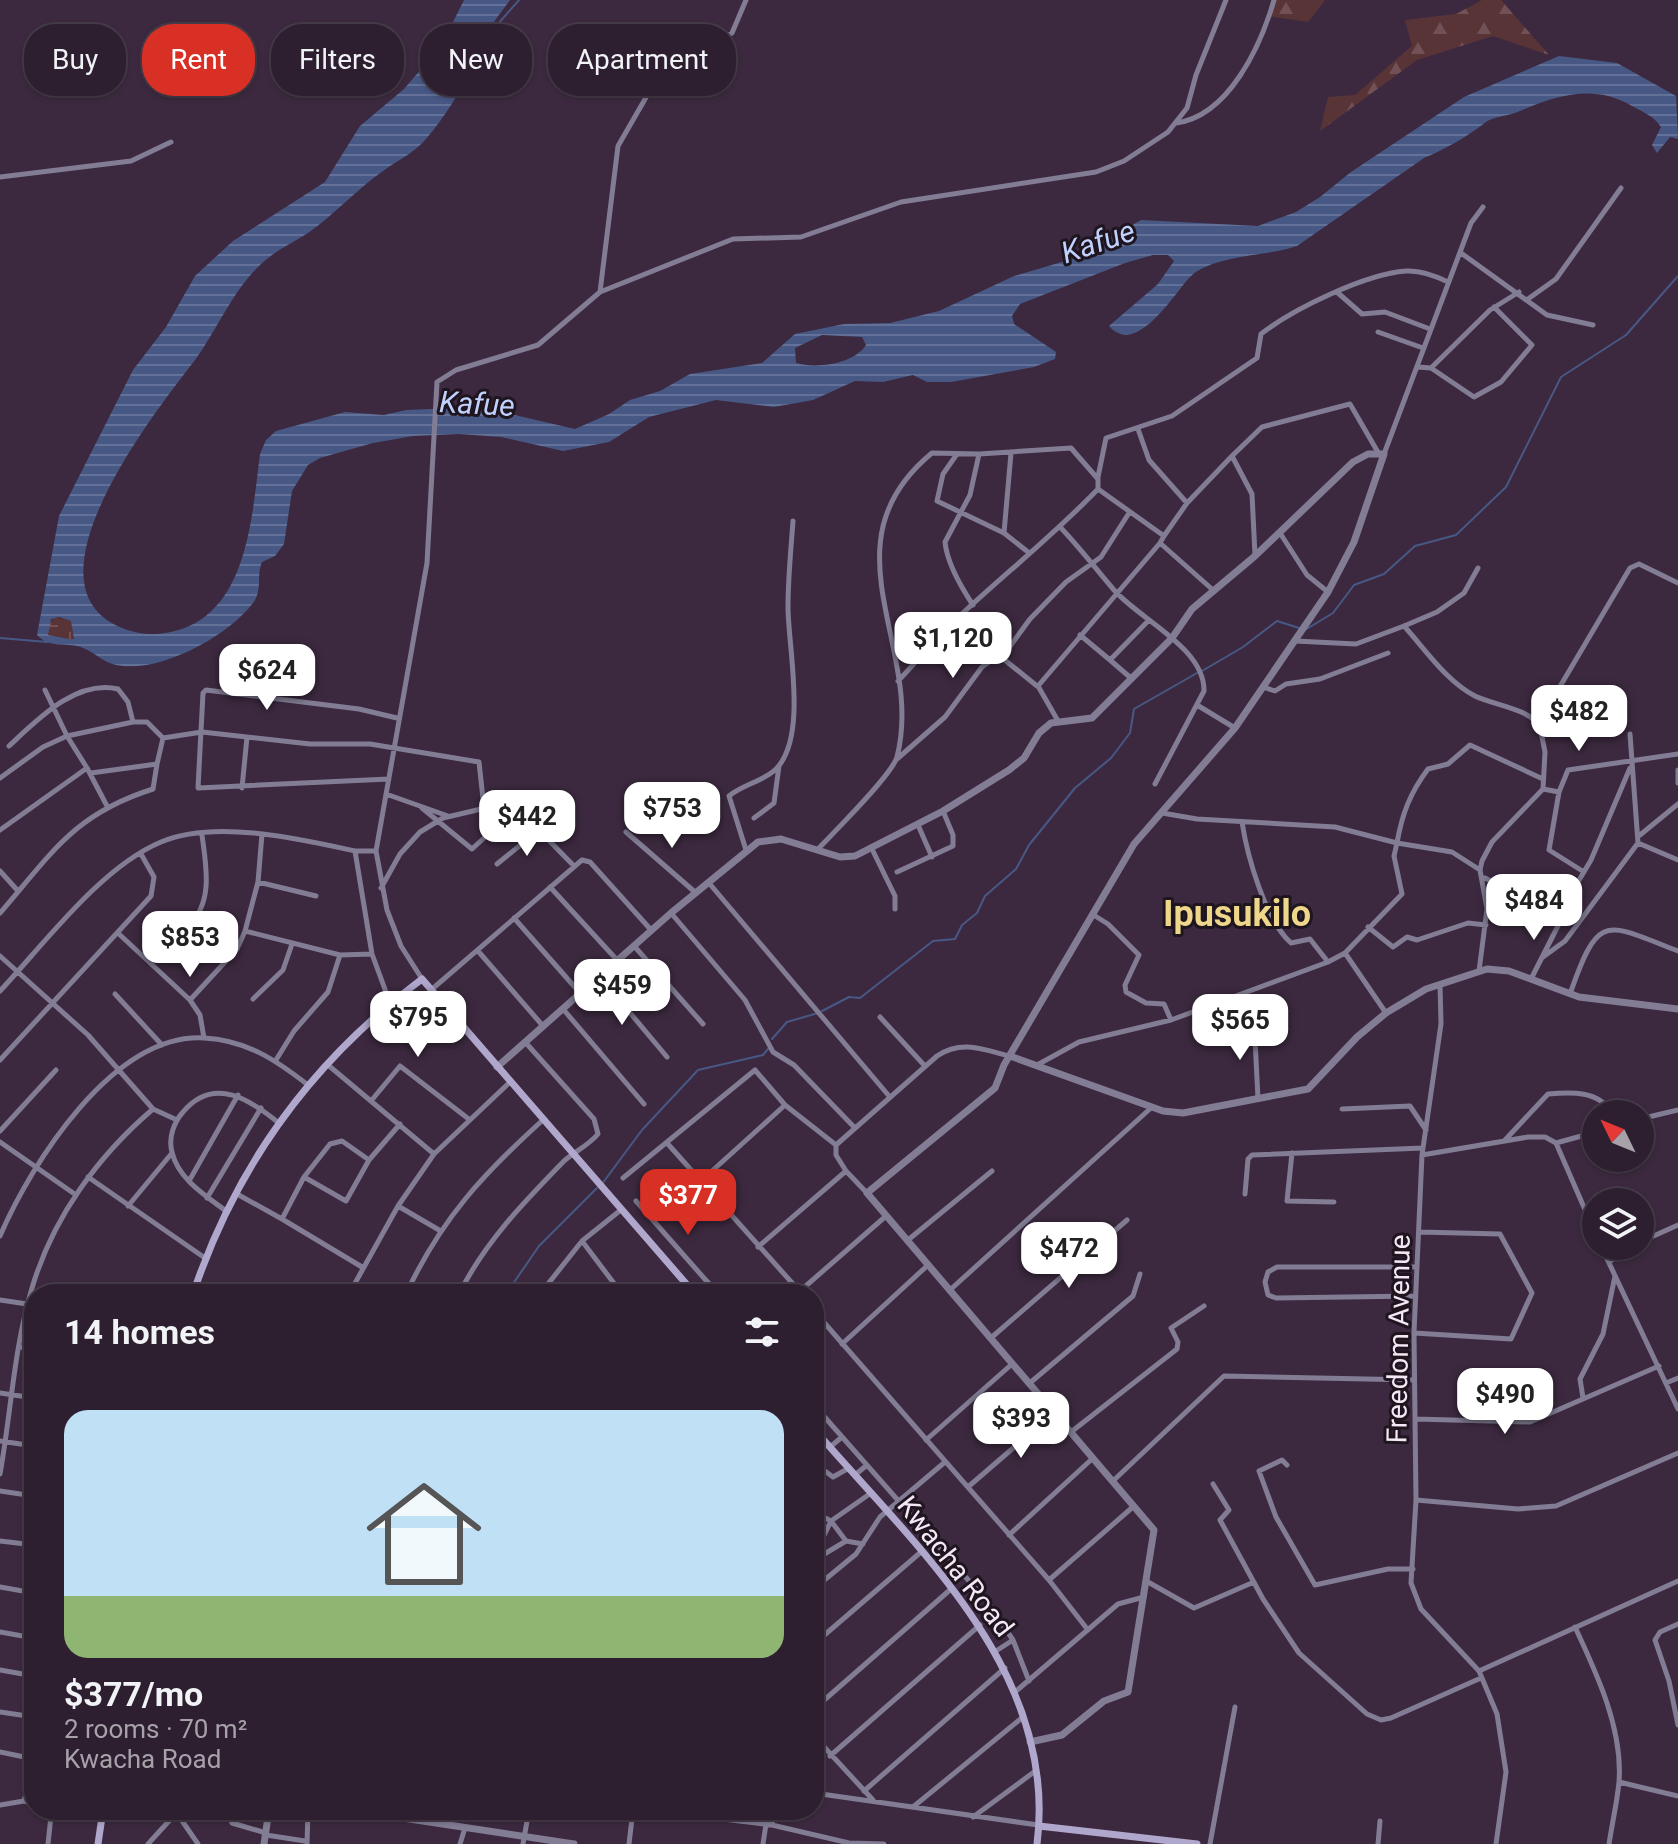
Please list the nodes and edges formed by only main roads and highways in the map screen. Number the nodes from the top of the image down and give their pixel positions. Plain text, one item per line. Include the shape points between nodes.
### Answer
1 (196, 1284) edge
2 (687, 1284) edge
3 (824, 1440) edge
4 (102, 1820) edge
5 (1039, 1826) junction
6 (98, 1844) edge
7 (1037, 1844) edge
8 (1197, 1844) edge

1 - 2 main road via 226,1211 308,1085 325,1063 422,979
3 - 5 main road, Kwacha Road via 921,1552 996,1651 1030,1742
4 - 6 main road
5 - 7 main road, Kwacha Road
5 - 8 main road

